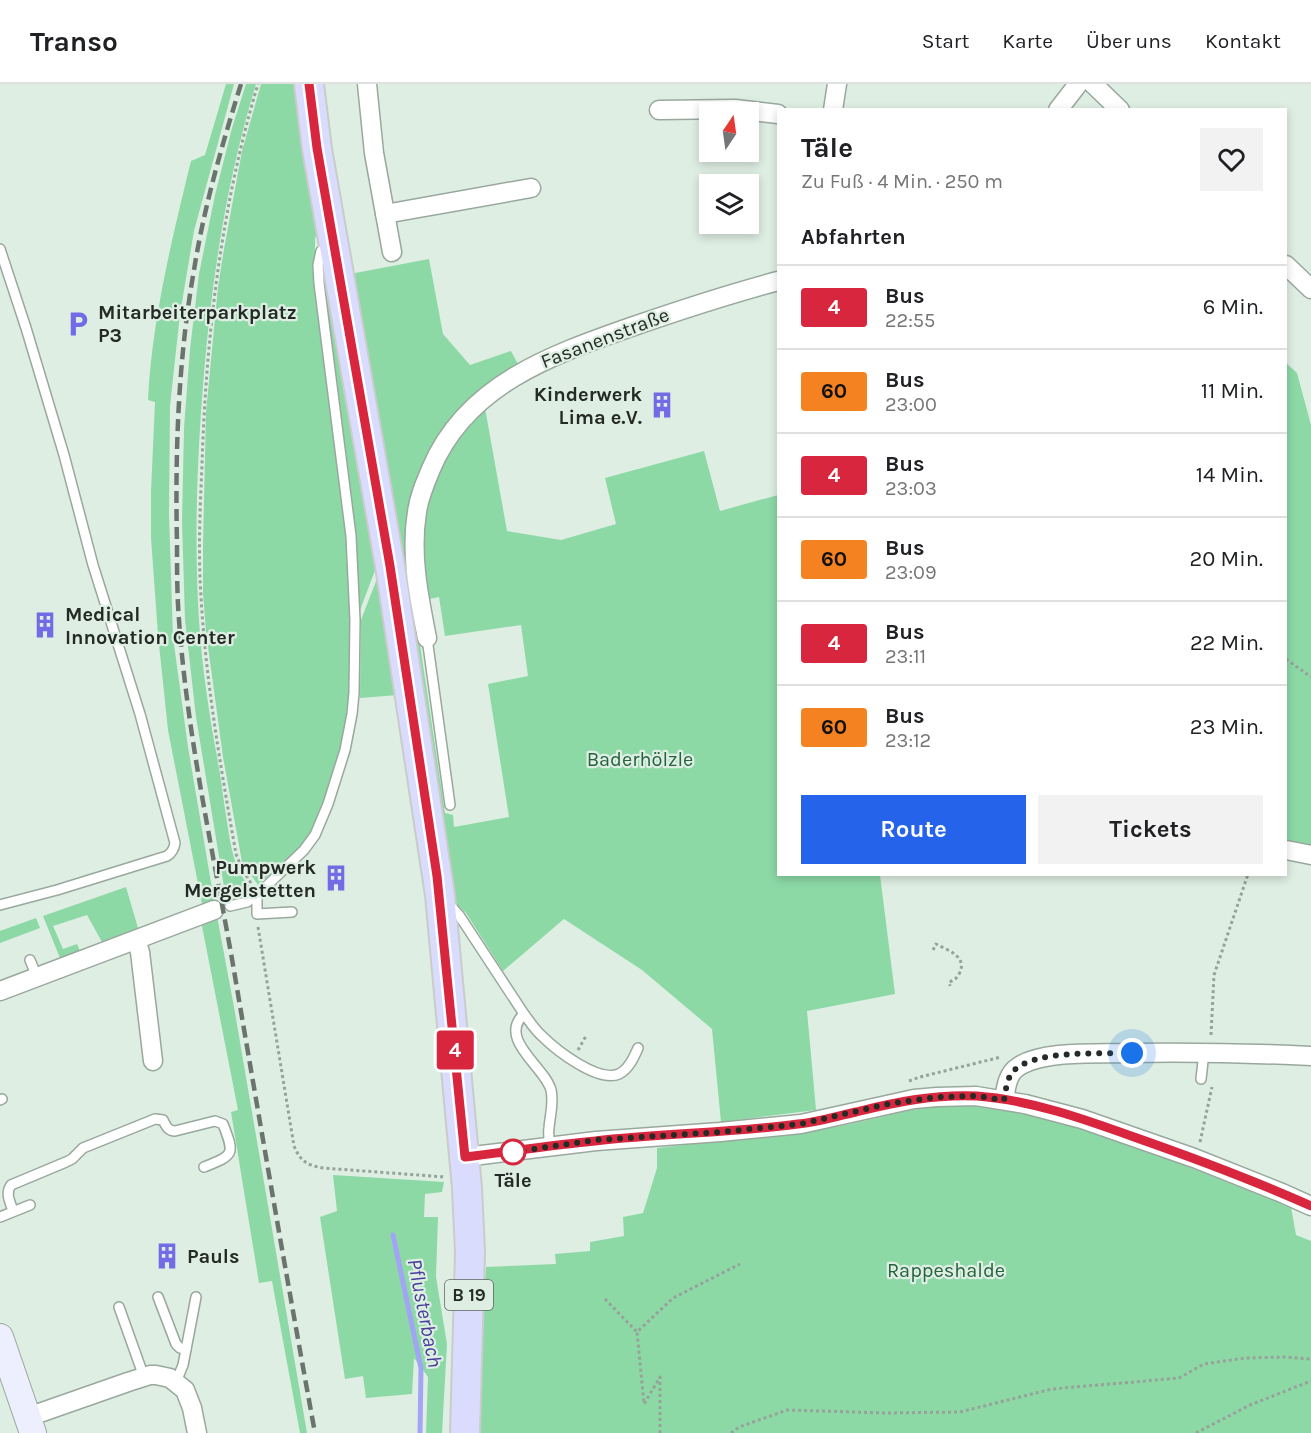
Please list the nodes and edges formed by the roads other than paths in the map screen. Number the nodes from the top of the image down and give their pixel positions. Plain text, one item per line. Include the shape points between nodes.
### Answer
1 (309, 84) edge
2 (367, 84) edge
3 (837, 84) edge
4 (1078, 84) edge
5 (1093, 84) edge
6 (832, 108) edge
7 (1060, 108) edge
8 (1118, 108) edge
9 (659, 110) dead end
10 (777, 114) edge
11 (531, 188) dead end
12 (385, 214) junction
13 (334, 244) junction
14 (0, 249) edge
15 (392, 252) dead end
16 (1287, 266) edge
17 (777, 281) edge
18 (1311, 290) edge
19 (426, 638) joint
20 (450, 805) dead end
21 (1287, 850) edge
22 (1311, 855) edge
23 (439, 885) junction
24 (257, 895) junction
25 (0, 905) edge
26 (222, 908) joint
27 (292, 912) dead end
28 (136, 940) junction
29 (0, 991) edge
30 (524, 1014) junction
31 (639, 1048) dead end
32 (1207, 1052) junction
33 (1311, 1056) edge
34 (153, 1061) dead end
35 (1201, 1079) dead end
36 (1004, 1100) junction
37 (550, 1146) junction
38 (204, 1167) dead end
39 (459, 1168) junction
40 (30, 1205) dead end
41 (1311, 1206) edge
42 (13, 1211) junction
43 (0, 1216) edge
44 (158, 1297) dead end
45 (196, 1297) dead end
46 (118, 1307) dead end
47 (0, 1337) edge
48 (186, 1350) junction
49 (144, 1377) junction
50 (176, 1382) junction
51 (30, 1425) edge
52 (196, 1433) edge
53 (465, 1433) edge

1 - 13 main road, B 19
2 - 12 street
3 - 6 street
4 - 7 street
5 - 8 street
9 - 10 street via 735,109
11 - 12 street
12 - 15 street
13 - 23 main road, B 19 via 390,566
13 - 24 lane via 321,251 318,265 352,548 352,714 345,750 315,835
14 - 25 lane via 140,714 175,847 167,856
16 - 18 street
17 - 19 street, Fasanenstraße via 668,314 546,359 509,379 472,408 435,458 419,500 414,533 415,568
19 - 20 lane
21 - 22 street
23 - 30 lane
23 - 39 main road, B 19
24 - 26 lane via 247,902
24 - 27 lane via 257,914
26 - 28 street
28 - 29 street via 34,968
28 - 34 street
30 - 31 lane via 549,1043 582,1066 603,1074 625,1070
30 - 37 lane via 515,1024 515,1031 551,1091
32 - 33 street
32 - 35 lane
32 - 36 street via 1085,1054 1032,1060 1011,1074
36 - 37 street via 937,1097 801,1124
36 - 41 street via 1082,1119 1194,1158
37 - 39 street
38 - 42 lane via 229,1155 231,1145 223,1124 215,1121 171,1131 163,1120 155,1119 83,1148 72,1159 11,1185 7,1195
39 - 53 main road, B 19 via 470,1252
40 - 42 lane
42 - 43 lane
44 - 48 lane via 176,1344
45 - 48 lane
46 - 49 lane
47 - 51 main road
48 - 50 lane
49 - 50 street via 164,1376
49 - 51 street
50 - 52 street via 188,1396

